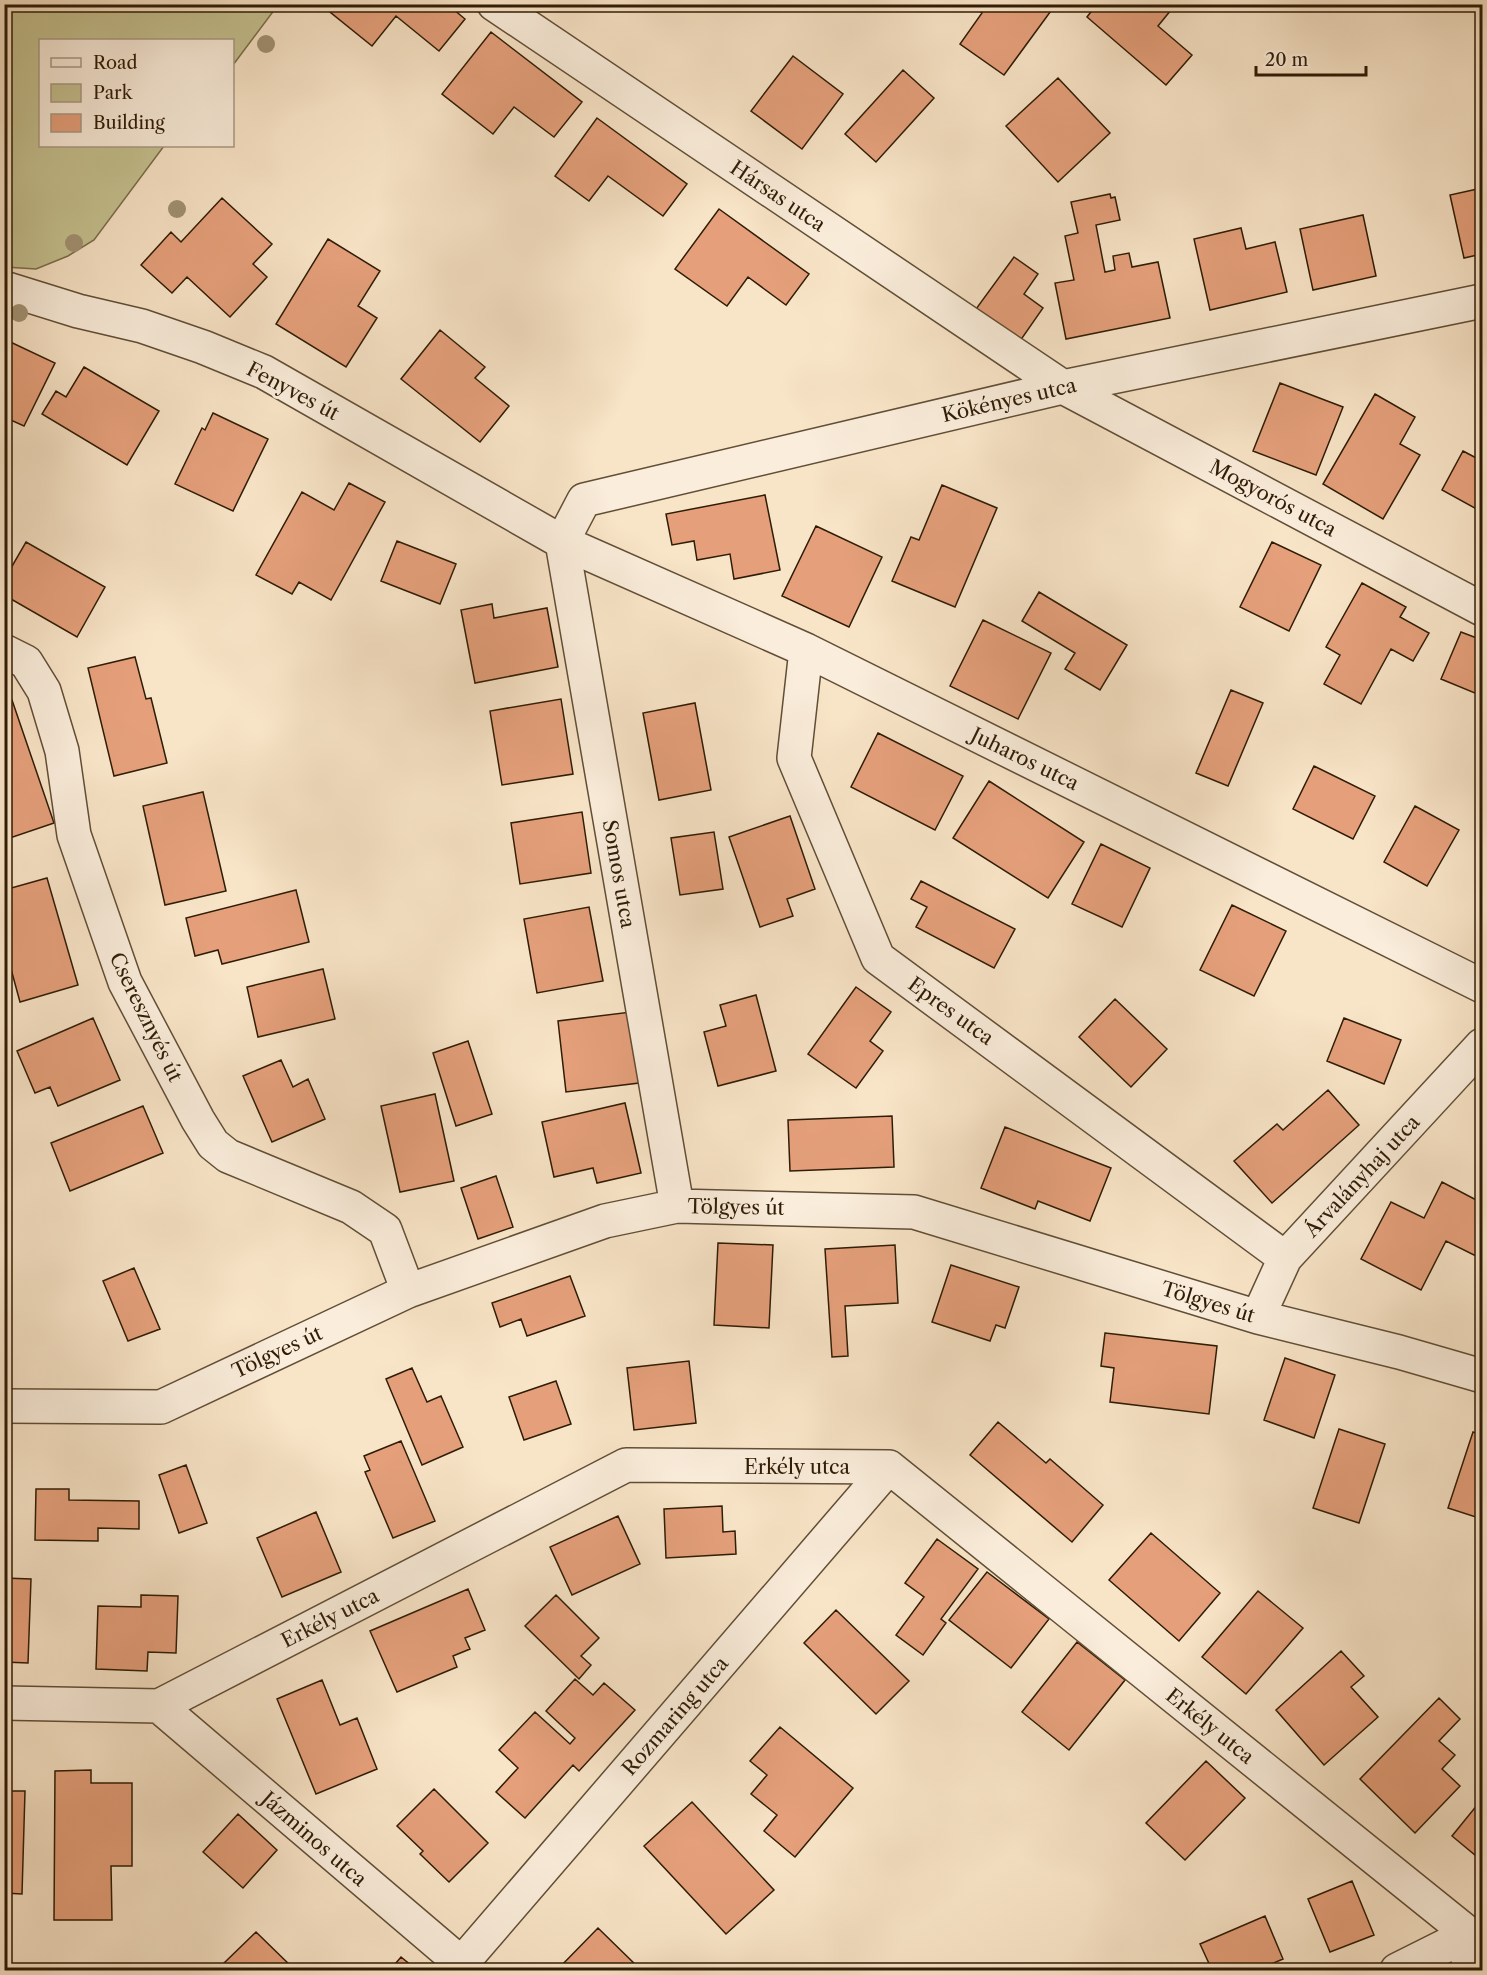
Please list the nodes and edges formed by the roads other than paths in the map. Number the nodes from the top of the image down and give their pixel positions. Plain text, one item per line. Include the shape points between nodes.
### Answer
1 (494, 4) edge
2 (4, 288) edge
3 (1482, 301) edge
4 (1063, 387) junction
5 (562, 542) junction
6 (1482, 609) edge
7 (806, 650) junction
8 (4, 651) edge
9 (1482, 986) edge
10 (1482, 1046) edge
11 (677, 1206) junction
12 (1286, 1258) junction
13 (408, 1291) junction
14 (1258, 1317) junction
15 (1482, 1376) edge
16 (4, 1406) edge
17 (890, 1467) junction
18 (4, 1703) edge
19 (159, 1706) junction
20 (1476, 1936) edge
21 (465, 1967) edge
22 (1397, 1971) edge
23 (1468, 1971) edge

1 - 4 street, Hársas utca
2 - 5 street, Fenyves út via 142,326 264,372
3 - 4 street, Kökényes utca
4 - 5 street, Kökényes utca via 584,500
4 - 6 street, Mogyorós utca
5 - 7 street, Juharos utca
5 - 11 street, Somos utca
7 - 9 street, Juharos utca
7 - 12 street, Epres utca via 794,758 878,958
8 - 13 street, Cseresznyés út via 26,662 44,691 62,751 74,835 124,982 213,1144 228,1156 351,1207 384,1230
10 - 12 street, Árvalányhaj utca
11 - 13 street, Tölgyes út via 605,1221
11 - 14 street, Tölgyes út via 914,1212
12 - 14 street, Árvalányhaj utca
13 - 16 street, Tölgyes út via 161,1407
14 - 15 street, Tölgyes út
17 - 19 street, Erkély utca via 626,1465
17 - 20 street, Erkély utca
17 - 21 street, Rozmaring utca
18 - 19 street, Erkély utca
19 - 21 street, Jázminos utca
20 - 22 street
20 - 23 street

